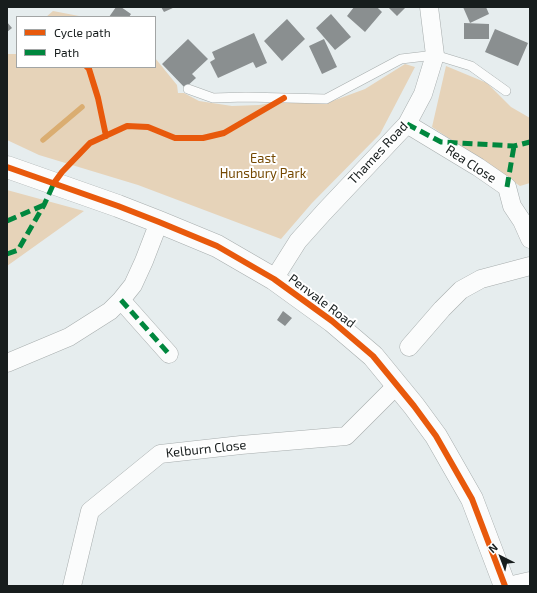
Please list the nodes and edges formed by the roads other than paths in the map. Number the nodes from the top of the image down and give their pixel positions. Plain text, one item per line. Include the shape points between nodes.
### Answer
1 (429, 7) edge
2 (435, 55) junction
3 (188, 89) dead end
4 (506, 92) dead end
5 (407, 124) junction
6 (7, 167) edge
7 (159, 222) junction
8 (530, 239) edge
9 (530, 266) edge
10 (274, 279) junction
11 (120, 300) junction
12 (409, 346) dead end
13 (169, 354) dead end
14 (7, 363) edge
15 (397, 385) junction
16 (530, 581) edge
17 (72, 586) edge
18 (506, 586) edge

1 - 2 street, Thames Road
2 - 3 lane via 401,59 326,99 213,98
2 - 4 lane via 470,66
2 - 5 street, Thames Road via 423,94
5 - 8 street, Rea Close via 507,187 512,206
5 - 10 street, Thames Road via 298,241
6 - 7 street, Penvale Road
7 - 10 street, Penvale Road via 217,246
7 - 11 street via 133,285
9 - 12 street via 481,279 461,290
10 - 15 street, Penvale Road via 332,321 373,356
11 - 13 street
11 - 14 street via 110,311 69,337
15 - 17 street, Kelburn Close via 346,436 160,454 90,511
15 - 18 street, Penvale Road via 436,436 472,499
16 - 18 street

